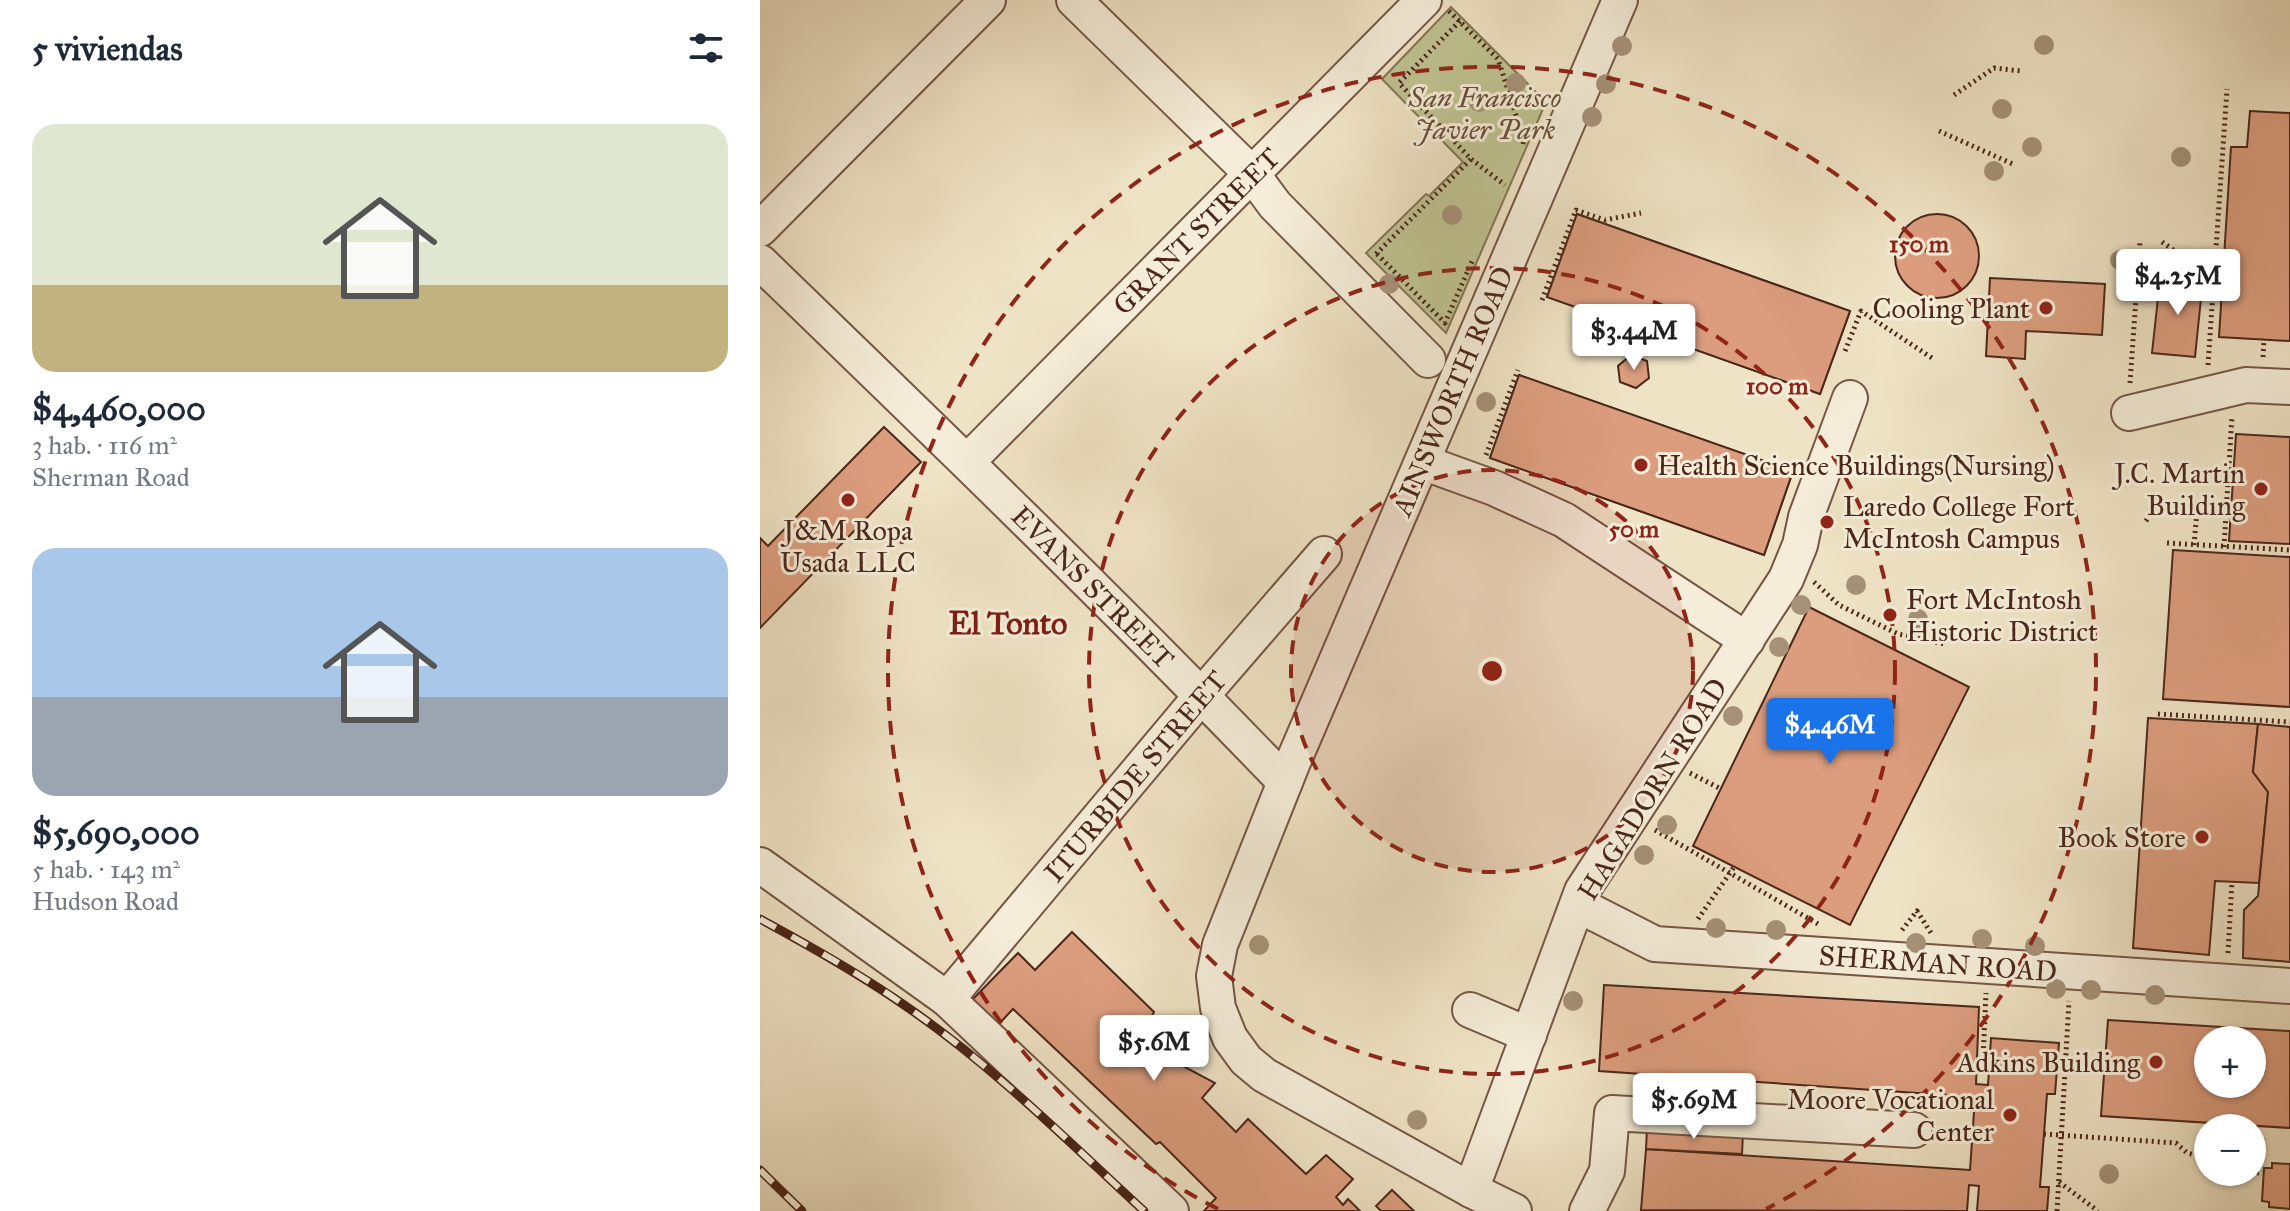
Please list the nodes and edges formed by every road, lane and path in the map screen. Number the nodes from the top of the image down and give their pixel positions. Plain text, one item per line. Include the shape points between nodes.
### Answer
1 (988, 0) edge
2 (1074, 0) edge
3 (1620, 0) edge
4 (1435, 4) edge
5 (1460, 21) junction
6 (2021, 71) dead end
7 (2227, 89) dead end
8 (1954, 95) dead end
9 (1939, 131) dead end
10 (1519, 151) dead end
11 (1471, 159) junction
12 (2015, 165) dead end
13 (1252, 174) junction
14 (1510, 174) dead end
15 (1505, 185) junction
16 (1499, 199) dead end
17 (1641, 213) dead end
18 (760, 229) edge
19 (2140, 241) dead end
20 (2162, 242) dead end
21 (1475, 254) dead end
22 (760, 262) edge
23 (2214, 278) junction
24 (1542, 300) dead end
25 (1845, 351) dead end
26 (1428, 360) dead end
27 (1935, 360) dead end
28 (1518, 370) dead end
29 (2290, 387) edge
30 (2220, 391) junction
31 (1850, 398) dead end
32 (2130, 402) joint
33 (1484, 461) dead end
34 (967, 462) junction
35 (1422, 462) junction
36 (2151, 497) dead end
37 (2198, 500) dead end
38 (2146, 521) dead end
39 (2167, 543) dead end
40 (2194, 545) junction
41 (2224, 547) junction
42 (2290, 550) edge
43 (1324, 554) dead end
44 (1811, 579) dead end
45 (1747, 640) junction
46 (1944, 644) dead end
47 (1202, 695) junction
48 (2158, 714) dead end
49 (2290, 722) edge
50 (1684, 769) dead end
51 (1285, 782) junction
52 (1721, 789) dead end
53 (1647, 826) dead end
54 (760, 865) edge
55 (1732, 870) junction
56 (2232, 882) dead end
57 (1594, 913) dead end
58 (1825, 928) dead end
59 (1679, 946) junction
60 (1987, 966) junction
61 (2071, 972) junction
62 (2226, 982) junction
63 (2290, 986) edge
64 (947, 999) junction
65 (1470, 1010) dead end
66 (1529, 1035) junction
67 (1983, 1060) dead end
68 (1914, 1130) dead end
69 (2044, 1134) dead end
70 (2061, 1135) junction
71 (2194, 1155) edge
72 (2058, 1182) junction
73 (1471, 1190) junction
74 (1171, 1211) edge
75 (1514, 1211) edge
76 (1587, 1211) edge
77 (2057, 1211) edge
78 (2098, 1211) edge

1 - 18 street
2 - 13 street
3 - 35 street, AINSWORTH ROAD
4 - 5 path
4 - 13 street, GRANT STREET
5 - 10 path via 1498,59 1524,140
5 - 11 path via 1399,83
6 - 8 path via 1994,68
7 - 23 path
9 - 12 path
11 - 15 path
11 - 21 path via 1374,256 1445,323
13 - 26 street via 1275,205
13 - 34 street, GRANT STREET
14 - 15 path
15 - 16 path
17 - 24 path via 1605,220 1576,210
19 - 32 path
20 - 23 path
22 - 34 street, EVANS STREET
23 - 30 path
25 - 27 path via 1861,311
28 - 33 path
29 - 30 street via 2246,385
30 - 32 street
30 - 41 path
31 - 45 street, HAGADORN ROAD via 1789,573
34 - 47 street, EVANS STREET
35 - 45 street via 1564,520
35 - 51 street, AINSWORTH ROAD
36 - 38 path
37 - 40 path
39 - 40 path
40 - 41 path
41 - 42 path
43 - 47 street, ITURBIDE STREET
44 - 46 path via 1839,605 1898,634
45 - 66 street, HAGADORN ROAD via 1582,891
47 - 51 street, EVANS STREET
47 - 64 street, ITURBIDE STREET
48 - 49 path
50 - 52 path
51 - 73 street, AINSWORTH ROAD via 1220,945 1214,976 1218,1008 1230,1038 1264,1075
53 - 55 path
54 - 64 street
55 - 58 path
55 - 59 path
56 - 62 path
57 - 59 street, SHERMAN ROAD via 1655,944
59 - 60 street, SHERMAN ROAD
60 - 61 street, SHERMAN ROAD
60 - 67 path
61 - 62 street, SHERMAN ROAD
61 - 70 path
62 - 63 street, SHERMAN ROAD
64 - 74 street
65 - 66 street
66 - 73 street, HAGADORN ROAD
68 - 76 street via 1612,1113 1607,1171
69 - 70 path
70 - 71 path via 2176,1143
70 - 72 path
72 - 77 path
72 - 78 path
73 - 75 street, AINSWORTH ROAD

